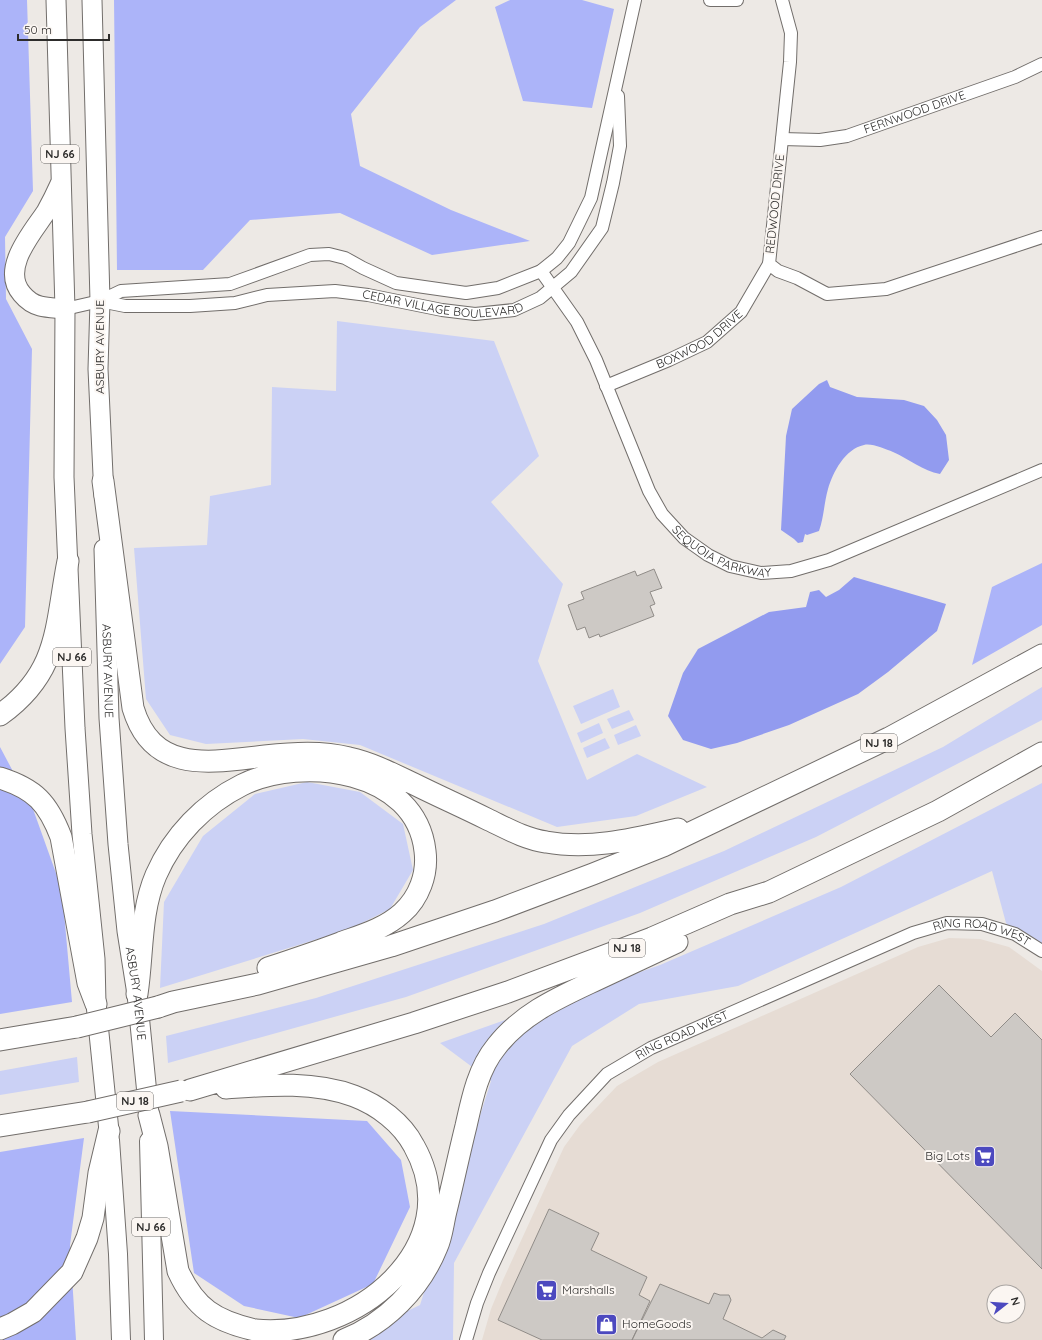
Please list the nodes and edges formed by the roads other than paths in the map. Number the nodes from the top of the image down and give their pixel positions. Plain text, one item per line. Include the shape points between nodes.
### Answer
1 (56, 0) edge
2 (92, 0) edge
3 (635, 0) edge
4 (710, 0) edge
5 (736, 0) edge
6 (782, 0) edge
7 (1042, 64) edge
8 (617, 79) junction
9 (782, 139) junction
10 (61, 183) junction
11 (1042, 237) edge
12 (769, 264) junction
13 (541, 270) junction
14 (553, 287) junction
15 (100, 301) junction
16 (64, 309) junction
17 (606, 386) junction
18 (1042, 470) edge
19 (103, 481) junction
20 (68, 561) junction
21 (1042, 655) edge
22 (0, 715) edge
23 (1042, 753) edge
24 (0, 778) edge
25 (712, 822) junction
26 (769, 892) junction
27 (1042, 951) edge
28 (137, 994) junction
29 (178, 1002) junction
30 (96, 1004) junction
31 (0, 1029) edge
32 (57, 1029) junction
33 (0, 1040) edge
34 (186, 1090) junction
35 (149, 1114) junction
36 (66, 1116) junction
37 (0, 1126) edge
38 (109, 1131) junction
39 (0, 1139) edge
40 (0, 1329) edge
41 (121, 1340) edge
42 (154, 1340) edge
43 (344, 1340) edge
44 (466, 1340) edge

1 - 10 highway, NJ 66
2 - 15 highway, ASBURY AVENUE / NJ 66
3 - 8 street, CEDAR VILLAGE BOULEVARD
4 - 5 street
6 - 9 street, REDWOOD DRIVE via 791,33
7 - 9 street, FERNWOOD DRIVE via 1015,77 847,136 820,140
8 - 13 street, CEDAR VILLAGE BOULEVARD via 591,198 569,243
8 - 14 street, CEDAR VILLAGE BOULEVARD via 620,146 602,228 571,272
9 - 12 street, REDWOOD DRIVE
10 - 16 highway, NJ 66
10 - 16 highway via 21,250 14,277 20,292 28,300 42,307
11 - 12 street, REDWOOD DRIVE via 886,289 827,294 778,271
12 - 17 street, BOXWOOD DRIVE via 741,312 707,342
13 - 14 street, SEQUOIA PARKWAY
13 - 15 street, CEDAR VILLAGE BOULEVARD via 498,288 466,293 396,283 345,258 329,254 310,255 230,284 121,291
14 - 15 street, CEDAR VILLAGE BOULEVARD via 540,298 514,310 475,314 336,291 267,295 235,303 190,306 125,306
14 - 17 street, SEQUOIA PARKWAY via 577,322
15 - 16 street, CEDAR VILLAGE BOULEVARD
15 - 19 highway, ASBURY AVENUE / NJ 66 via 98,369
16 - 20 highway, NJ 66 via 64,470
17 - 18 street, SEQUOIA PARKWAY via 648,491 662,514 684,538 708,555 730,566 761,574 791,571 829,560
19 - 25 highway via 133,708 148,737 164,751 181,758 210,763 317,753 349,757 381,768 517,834 557,844 606,844
19 - 28 highway, ASBURY AVENUE / NJ 66 via 109,718 120,868
20 - 22 highway via 54,640 43,670 20,700
20 - 30 highway, NJ 66 via 76,741 82,834 95,959
21 - 25 highway, NJ 18 via 889,738
23 - 26 highway, NJ 18 via 931,814
24 - 30 highway via 35,795 50,811 56,825 61,837 87,976
25 - 29 highway, NJ 18 via 663,846 495,911 320,967
26 - 34 highway, NJ 18 via 730,904 652,938 508,992 414,1024
26 - 43 highway via 736,914 554,1000 525,1018 506,1034 480,1076 471,1104 438,1246 424,1273 384,1318
27 - 44 street, RING ROAD WEST via 1015,934 982,924 947,923 913,933 651,1048 607,1074 569,1115 551,1140 477,1303
28 - 29 highway via 145,917 155,878 172,844 189,824 218,799 244,784 274,775 319,770 376,785 398,798 413,815 424,841 426,867 418,893 402,913 373,931 195,991
28 - 35 highway, ASBURY AVENUE / NJ 66
29 - 32 highway, NJ 18, bridge via 78,1027
30 - 38 highway, NJ 66
31 - 32 highway
32 - 33 highway, NJ 18
34 - 35 highway via 273,1084 315,1088 354,1096 372,1104 392,1118 408,1134 420,1156 428,1192 426,1220 421,1238 415,1254 394,1284 364,1309 336,1323 309,1331 263,1332 221,1320 206,1310 187,1290 178,1271 157,1146
34 - 36 highway, NJ 18, bridge
35 - 42 main road, ASBURY AVENUE / NJ 66
36 - 37 highway, NJ 18
36 - 39 highway via 43,1128
38 - 40 highway via 99,1173 93,1218 72,1272 33,1312
38 - 41 main road, NJ 66

